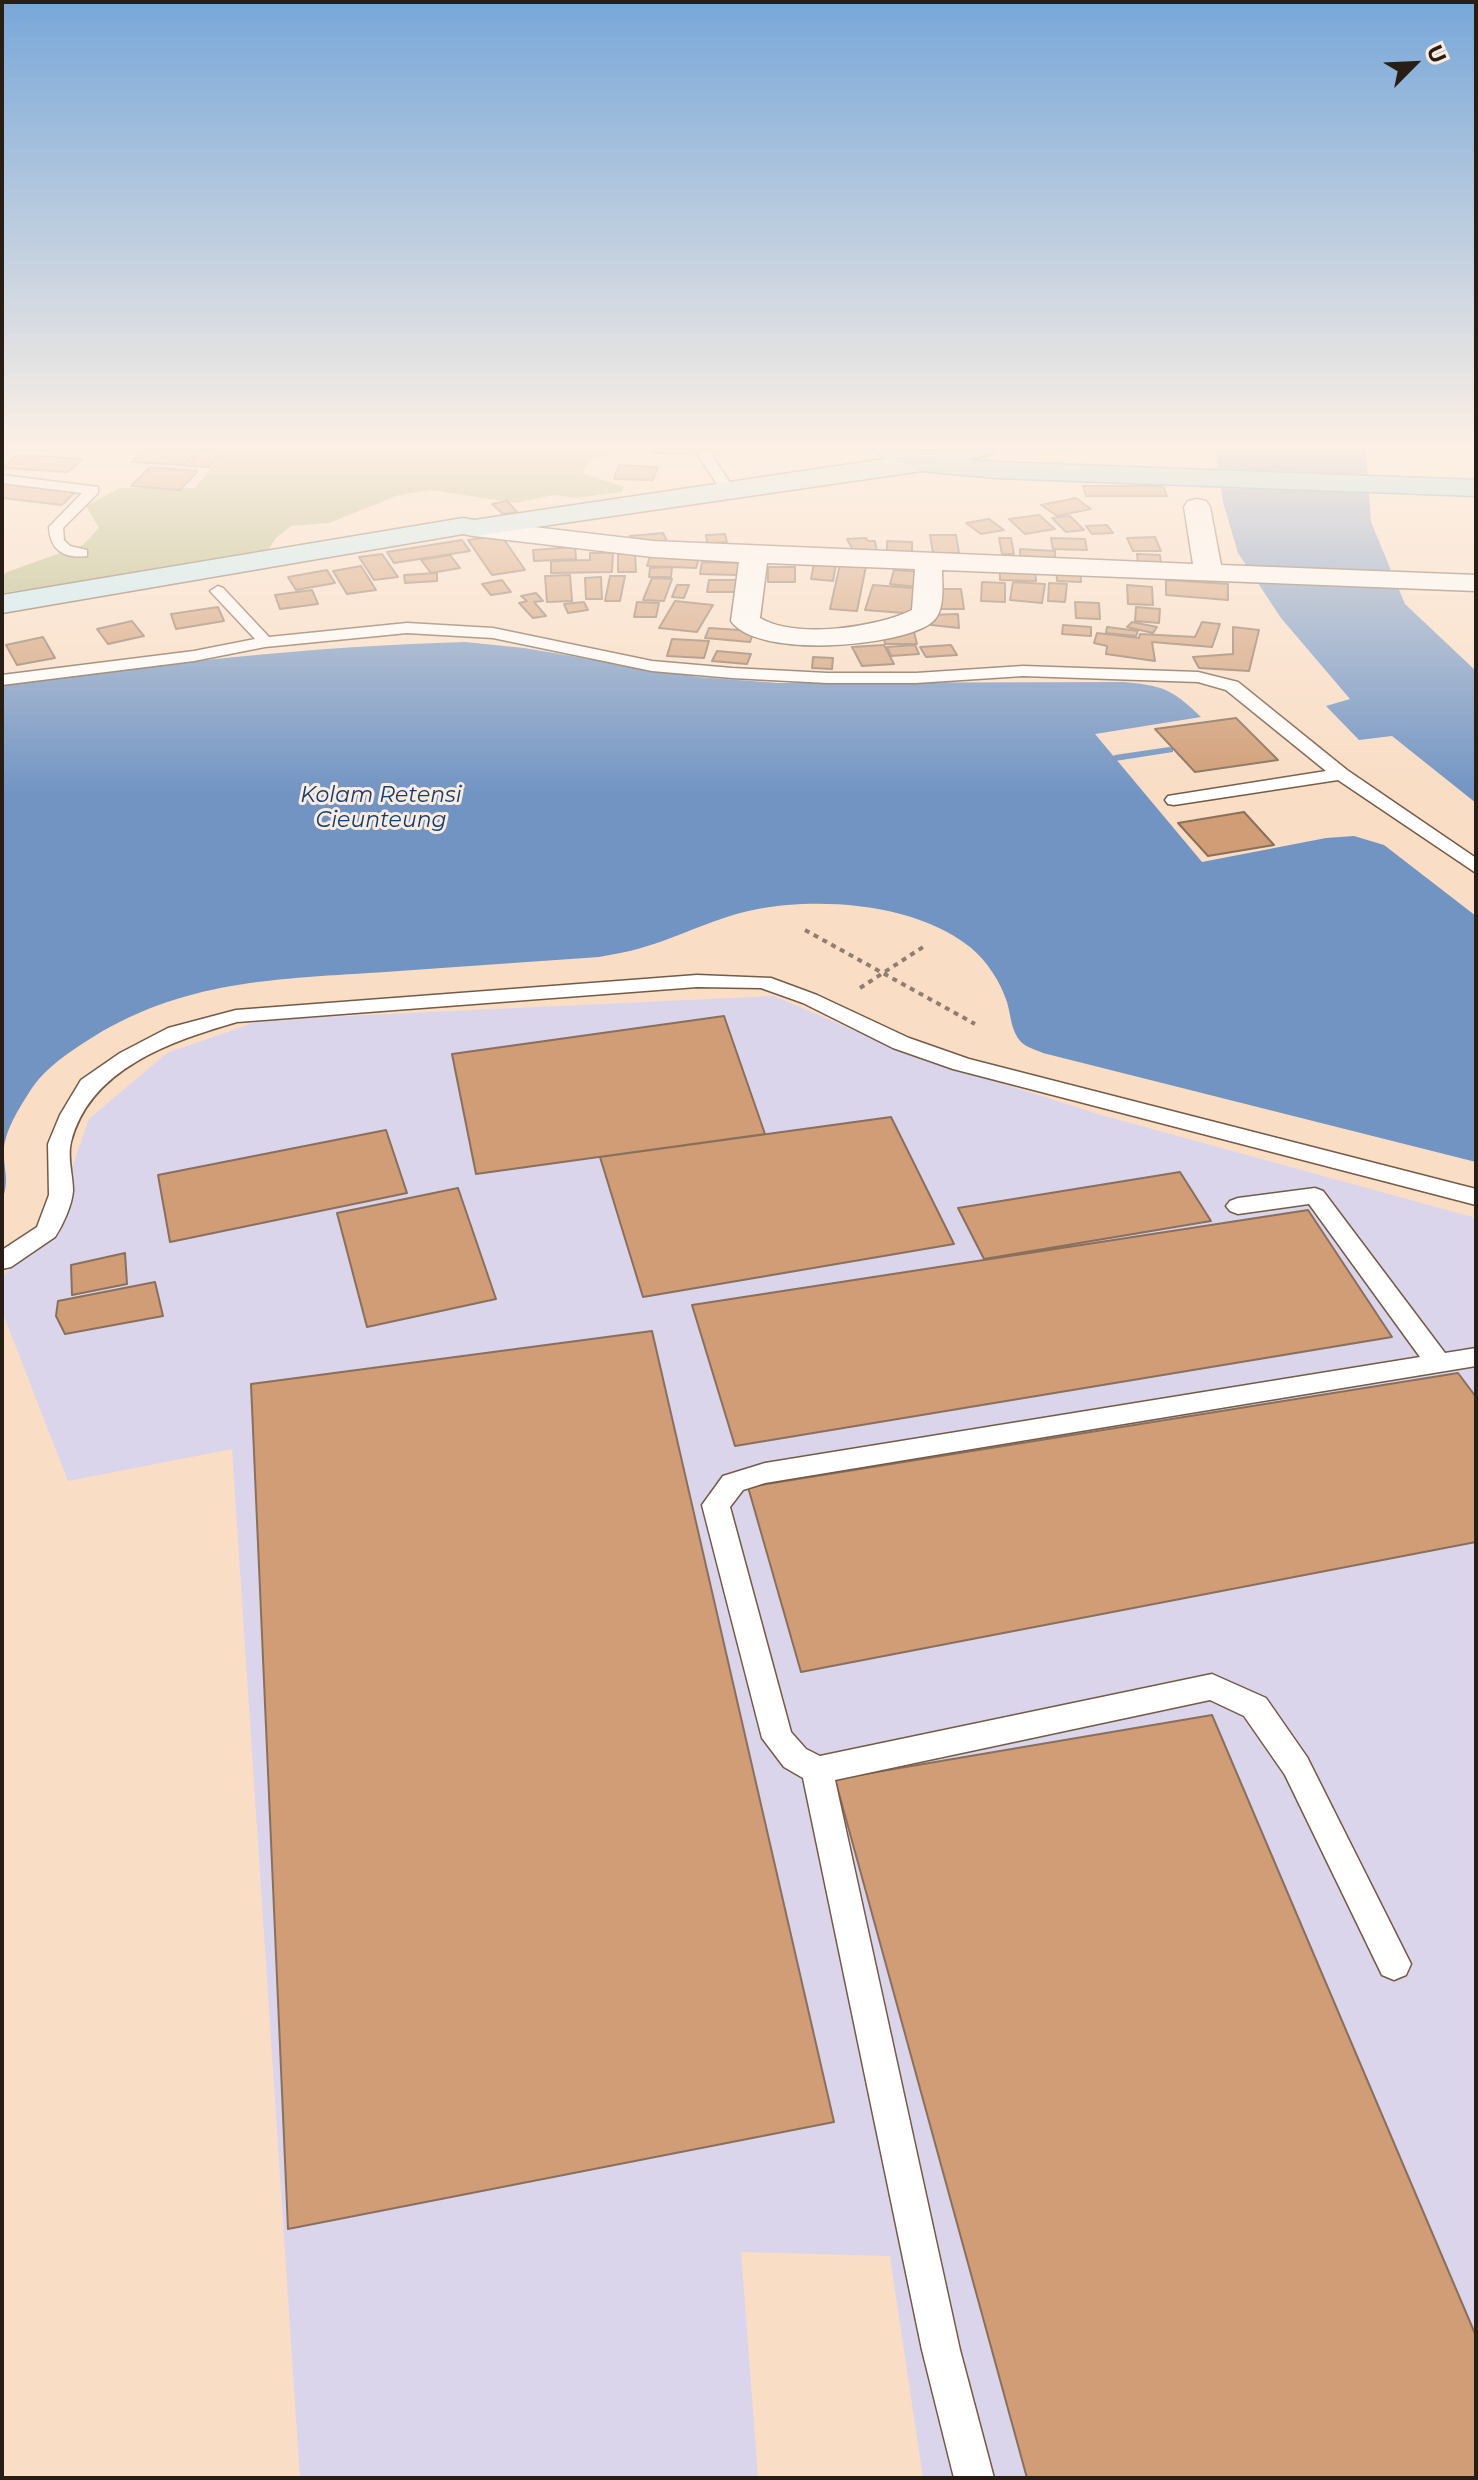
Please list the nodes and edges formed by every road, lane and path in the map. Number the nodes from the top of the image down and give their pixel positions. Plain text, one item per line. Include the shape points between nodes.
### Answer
1 (245, 565) edge
2 (301, 565) edge
3 (753, 565) edge
4 (929, 565) edge
5 (1014, 565) edge
6 (1207, 565) edge
7 (1208, 571) junction
8 (1469, 582) edge
9 (218, 591) junction
10 (2, 604) edge
11 (1476, 611) edge
12 (2, 630) edge
13 (265, 642) junction
14 (2, 680) edge
15 (1341, 774) junction
16 (1174, 800) dead end
17 (1476, 867) edge
18 (805, 930) dead end
19 (923, 947) dead end
20 (882, 973) junction
21 (828, 1008) junction
22 (975, 1024) dead end
23 (1476, 1197) edge
24 (1238, 1206) dead end
25 (2, 1261) edge
26 (1476, 1357) edge
27 (1439, 1364) junction
28 (817, 1770) junction
29 (1394, 1964) dead end
30 (974, 2478) edge

1 - 10 main road
2 - 9 main road
3 - 4 street via 745,621 766,633 798,636 843,635 921,617 926,611
5 - 7 street
6 - 7 street
7 - 8 street
8 - 11 street
9 - 12 main road
9 - 13 lane
13 - 14 lane
13 - 15 lane via 407,628 493,633 652,666 732,673 916,678 1023,671 1198,677 1232,686
15 - 16 lane
15 - 17 lane
18 - 20 path
19 - 20 path
20 - 21 path
20 - 22 path
21 - 23 lane via 961,1064
21 - 25 lane via 764,982 697,981 251,1014 176,1033 89,1085 59,1144 61,1195 47,1231
24 - 27 lane via 1315,1196
26 - 27 lane
27 - 28 lane via 765,1473 733,1483 716,1505 777,1738 795,1758
28 - 29 lane via 1212,1687 1231,1693 1255,1707 1296,1766
28 - 30 lane

